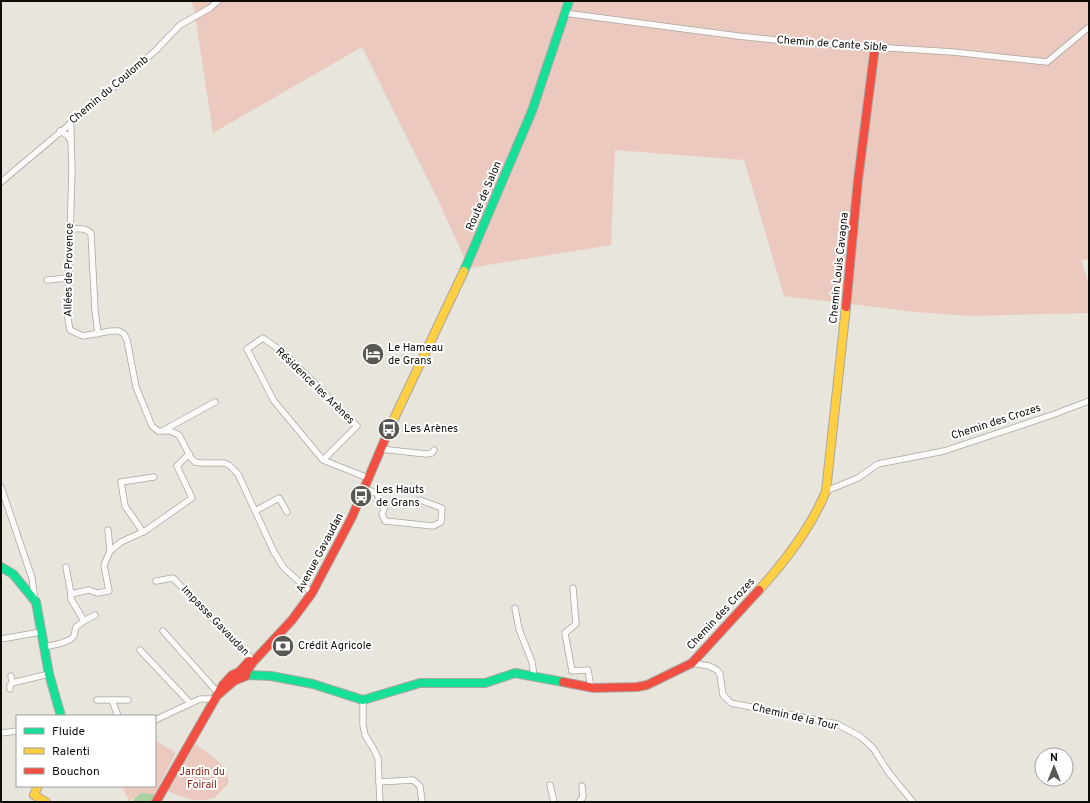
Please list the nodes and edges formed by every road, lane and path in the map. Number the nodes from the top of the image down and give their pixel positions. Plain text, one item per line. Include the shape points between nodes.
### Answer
1 (218, 1) edge
2 (568, 1) edge
3 (564, 13) junction
4 (1089, 27) edge
5 (875, 48) junction
6 (69, 124) junction
7 (60, 131) junction
8 (71, 141) junction
9 (1, 182) edge
10 (70, 229) junction
11 (68, 278) junction
12 (47, 280) dead end
13 (98, 334) junction
14 (406, 394) joint
15 (1089, 401) edge
16 (215, 402) dead end
17 (162, 432) junction
18 (380, 449) junction
19 (434, 450) dead end
20 (188, 454) junction
21 (324, 460) junction
22 (154, 477) dead end
23 (368, 478) junction
24 (1, 487) edge
25 (364, 488) junction
26 (826, 491) junction
27 (420, 500) dead end
28 (255, 511) junction
29 (287, 512) dead end
30 (108, 530) dead end
31 (143, 532) junction
32 (110, 551) junction
33 (1, 567) edge
34 (66, 567) dead end
35 (156, 581) dead end
36 (573, 588) dead end
37 (312, 593) junction
38 (71, 594) junction
39 (36, 602) junction
40 (515, 608) dead end
41 (95, 615) dead end
42 (84, 621) junction
43 (163, 631) dead end
44 (41, 632) junction
45 (1, 639) edge
46 (268, 646) junction
47 (44, 647) junction
48 (140, 650) dead end
49 (252, 658) junction
50 (692, 663) junction
51 (243, 672) junction
52 (49, 674) junction
53 (534, 676) junction
54 (591, 688) junction
55 (10, 689) dead end
56 (217, 696) junction
57 (97, 700) dead end
58 (112, 700) junction
59 (128, 700) dead end
60 (363, 700) junction
61 (190, 704) junction
62 (61, 715) edge
63 (118, 715) edge
64 (156, 720) edge
65 (16, 730) edge
66 (3, 732) edge
67 (379, 782) junction
68 (550, 785) dead end
69 (582, 786) dead end
70 (38, 787) edge
71 (32, 798) edge
72 (158, 799) edge
73 (46, 802) edge
74 (380, 802) edge
75 (422, 802) edge
76 (554, 802) edge
77 (579, 802) edge
78 (913, 802) edge

1 - 6 street, Chemin du Coulomb via 180,25 131,73
2 - 3 street, Route de Salon
3 - 5 street, Chemin de Cante Sible via 794,42
3 - 14 street, Route de Salon via 532,111
4 - 5 street, Chemin de Cante Sible via 1047,62 953,52
5 - 26 street, Chemin Louis Cavagna via 858,180
6 - 7 street, Chemin du Coulomb
6 - 8 street, Allées de Provence
7 - 8 street
7 - 9 street, Chemin du Coulomb
8 - 10 street, Allées de Provence
10 - 11 street, Allées de Provence
10 - 13 street via 83,228 91,233
11 - 12 street
11 - 13 street, Allées de Provence via 70,330 83,336
13 - 17 street, Allées de Provence via 111,331 124,334 142,404 152,426
14 - 18 street, Avenue Gavaudan
15 - 26 street, Chemin des Crozes via 944,451 878,464 858,478
16 - 17 street
17 - 20 street, Allées de Provence via 170,431 179,435
18 - 19 street via 426,454
18 - 23 street, Avenue Gavaudan
20 - 28 street via 195,462 201,464 229,465 238,474
20 - 31 street via 177,466 192,498
21 - 21 street, Résidence les Arènes via 357,426 284,353 263,338 247,349 274,401
21 - 23 street, Résidence les Arènes
22 - 31 street via 121,482 125,506
23 - 25 street, Avenue Gavaudan
24 - 39 street via 32,578
25 - 27 street via 376,493 385,506 382,514 386,521 433,526 441,522 442,508
25 - 37 street, Avenue Gavaudan via 352,517
26 - 50 street, Chemin des Crozes via 804,533 780,567
28 - 29 street via 279,498
28 - 37 street via 284,568
30 - 32 street
31 - 32 street via 121,542
32 - 38 street via 104,565 108,591 89,590
33 - 39 street via 13,574
34 - 38 street
35 - 49 street, Impasse Gavaudan via 173,578
36 - 54 street via 576,624 565,633 572,671 588,670
37 - 46 street, Avenue Gavaudan via 296,616
38 - 42 street via 71,599
39 - 44 street
40 - 53 street
41 - 42 street
42 - 47 street via 76,627 72,638
43 - 56 street
44 - 45 street
44 - 47 street
46 - 49 street, Avenue Gavaudan
46 - 51 street, Avenue Gavaudan
47 - 52 street
48 - 61 street
49 - 51 street, Avenue Gavaudan
50 - 54 street, Chemin des Crozes via 647,685
50 - 78 street, Chemin de la Tour via 717,670 724,695 731,703 837,724 861,738 873,748 889,773
51 - 56 street
51 - 60 street via 252,676 271,676 313,684
52 - 55 street via 12,679
52 - 62 street
53 - 54 street, Chemin des Crozes
53 - 60 street, Chemin des Crozes via 515,673 485,683 420,683
56 - 61 street
56 - 72 street
57 - 58 street
58 - 59 street
58 - 63 street
60 - 67 street via 363,725 365,735 378,758
61 - 64 street
65 - 66 street
67 - 74 street
67 - 75 street via 413,780 420,786
68 - 76 street
69 - 77 street via 583,797
70 - 71 street
71 - 73 street

